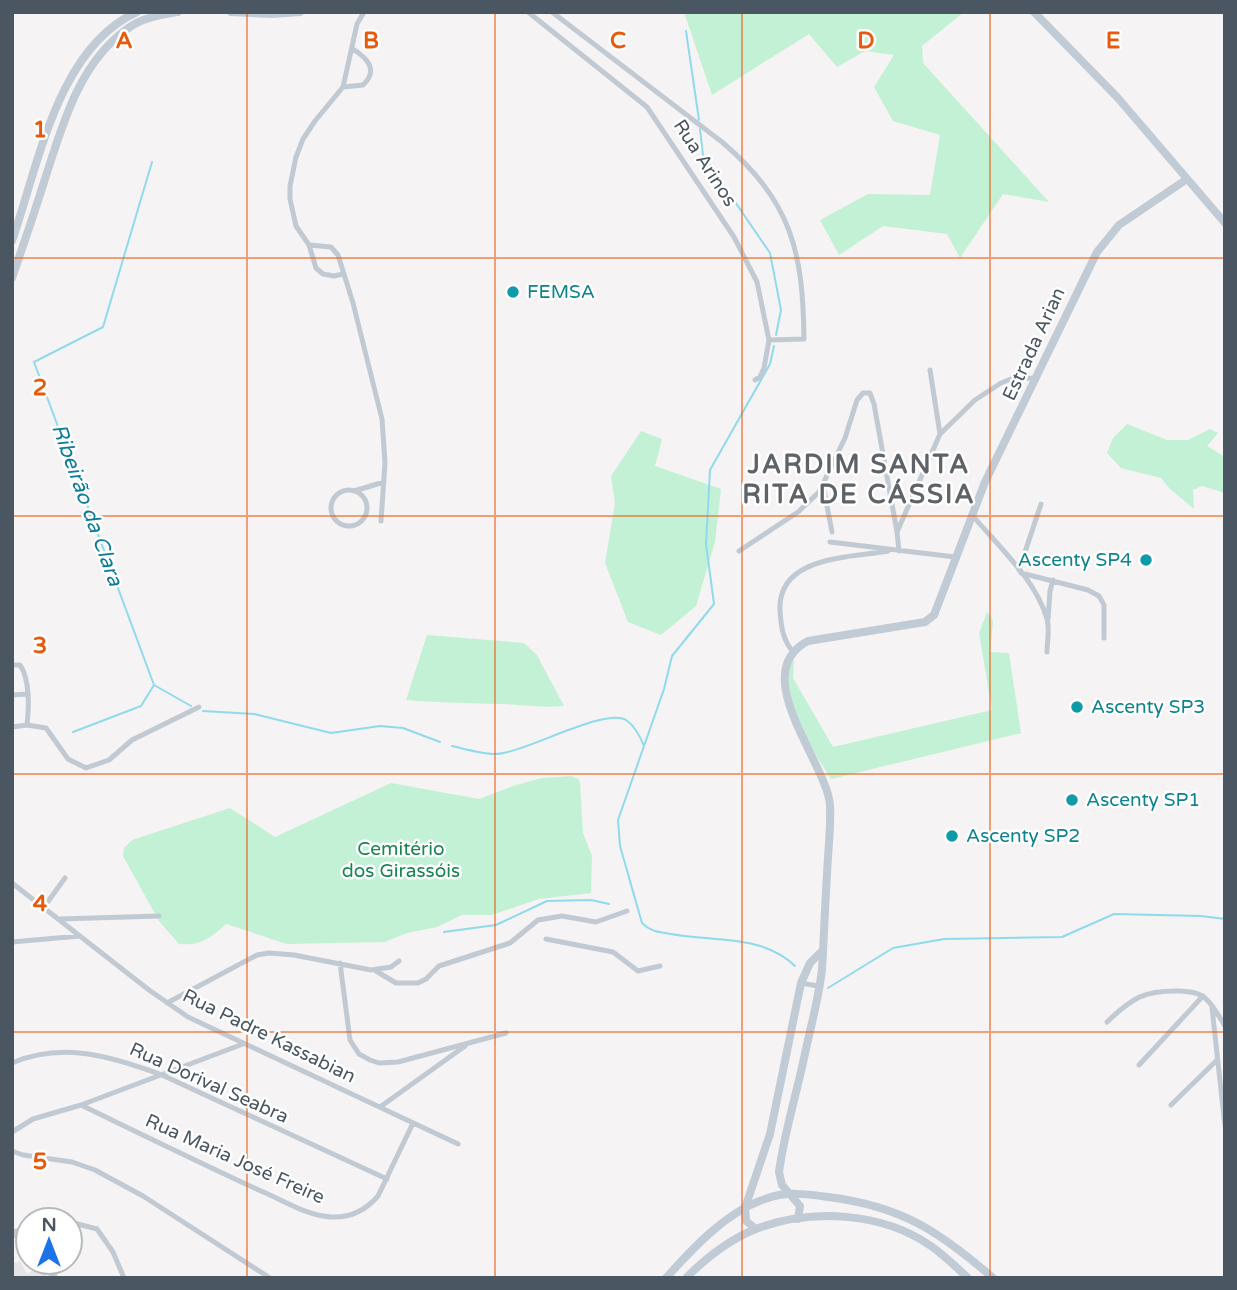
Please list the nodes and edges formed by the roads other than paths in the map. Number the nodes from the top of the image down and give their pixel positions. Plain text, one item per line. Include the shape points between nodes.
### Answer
1 (137, 12) edge
2 (178, 12) edge
3 (231, 12) edge
4 (300, 12) edge
5 (364, 12) edge
6 (528, 12) edge
7 (552, 12) edge
8 (1034, 12) edge
9 (352, 48) junction
10 (343, 87) junction
11 (1187, 179) junction
12 (1225, 223) edge
13 (12, 241) edge
14 (309, 245) junction
15 (343, 274) junction
16 (12, 278) edge
17 (769, 340) junction
18 (930, 370) dead end
19 (1036, 378) junction
20 (755, 380) dead end
21 (940, 434) junction
22 (384, 482) junction
23 (823, 485) junction
24 (354, 491) junction
25 (1041, 505) dead end
26 (971, 514) junction
27 (381, 521) dead end
28 (832, 532) dead end
29 (897, 532) junction
30 (830, 542) dead end
31 (739, 551) dead end
32 (888, 551) junction
33 (899, 551) junction
34 (955, 557) junction
35 (1020, 571) junction
36 (1053, 580) junction
37 (1048, 622) junction
38 (1104, 638) dead end
39 (793, 652) junction
40 (1047, 652) dead end
41 (15, 664) edge
42 (27, 694) junction
43 (12, 695) edge
44 (199, 708) dead end
45 (27, 725) junction
46 (12, 727) edge
47 (65, 878) dead end
48 (12, 884) edge
49 (44, 906) junction
50 (627, 911) dead end
51 (159, 916) dead end
52 (59, 919) junction
53 (80, 936) junction
54 (546, 939) dead end
55 (12, 942) edge
56 (821, 952) junction
57 (399, 961) dead end
58 (340, 964) junction
59 (660, 966) dead end
60 (376, 971) junction
61 (801, 983) junction
62 (818, 986) junction
63 (1203, 996) junction
64 (167, 1003) junction
65 (1212, 1005) junction
66 (1107, 1022) dead end
67 (1225, 1026) edge
68 (506, 1033) dead end
69 (469, 1042) junction
70 (243, 1044) junction
71 (1217, 1060) junction
72 (12, 1063) edge
73 (1139, 1065) dead end
74 (162, 1075) junction
75 (81, 1105) junction
76 (1171, 1105) dead end
77 (380, 1107) junction
78 (414, 1123) junction
79 (1225, 1126) edge
80 (12, 1132) edge
81 (458, 1144) dead end
82 (12, 1151) edge
83 (387, 1179) junction
84 (788, 1193) junction
85 (834, 1198) junction
86 (745, 1208) junction
87 (834, 1217) junction
88 (798, 1219) junction
89 (84, 1226) edge
90 (756, 1229) junction
91 (266, 1277) edge
92 (124, 1278) edge
93 (666, 1278) edge
94 (686, 1278) edge
95 (968, 1278) edge
96 (993, 1278) edge

1 - 13 street via 94,45 66,88 53,114
2 - 16 street via 128,28 107,48 78,89
3 - 4 street
5 - 9 street
6 - 17 street, Rua Arinos via 628,90 658,121 749,264
7 - 17 street, Rua Arinos via 722,142 762,181 780,209 797,252 803,304 804,339
8 - 11 street via 1117,97
9 - 10 street
9 - 10 street via 368,60 370,73 363,85
10 - 14 street via 303,139 292,170 293,214
11 - 12 street
11 - 19 street, Estrada Arian via 1119,225 1102,245
14 - 15 street via 331,247
14 - 15 street via 316,268 323,274
15 - 22 street via 382,419
17 - 20 street, Rua Arinos via 764,368
18 - 21 street
19 - 21 street via 1001,383 975,400
19 - 26 street, Estrada Arian
21 - 29 street
22 - 24 street
22 - 27 street
23 - 28 street
23 - 29 street via 860,395 870,393
23 - 31 street via 798,512
24 - 24 street via 337,495 331,505 335,520 345,526 362,521 367,510 364,498
25 - 35 street
26 - 34 street, Estrada Arian
26 - 35 street
29 - 33 street
30 - 32 street
32 - 33 street
32 - 39 street via 815,564 793,575 780,605 782,632
33 - 34 street
34 - 39 street, Estrada Arian via 930,620 808,641
35 - 36 street
35 - 37 street
36 - 37 street
36 - 38 street via 1099,596 1104,605
37 - 40 street
39 - 56 street via 786,692 829,799
41 - 42 street via 23,669
42 - 43 street
42 - 45 street
44 - 45 street via 86,768 68,759 46,728
45 - 46 street
47 - 49 street
48 - 49 street, Rua Padre Kassabian
49 - 52 street, Rua Padre Kassabian
50 - 60 street via 596,922 554,916 538,920 510,943 439,966 418,984 399,984
51 - 52 street
52 - 53 street, Rua Padre Kassabian
53 - 55 street
53 - 64 street, Rua Padre Kassabian
54 - 59 street via 613,952 638,971
56 - 61 street
56 - 62 street
57 - 60 street
58 - 60 street
58 - 64 street via 279,953 257,955
58 - 69 street via 350,1040 359,1054 388,1063
61 - 62 street
61 - 86 street via 770,1134
62 - 84 street via 780,1165 779,1179
63 - 65 street
63 - 66 street via 1153,991 1132,999
63 - 73 street
64 - 70 street, Rua Padre Kassabian
65 - 67 street
65 - 71 street
68 - 69 street
69 - 77 street
70 - 74 street
70 - 77 street, Rua Padre Kassabian
71 - 76 street
71 - 79 street
72 - 74 street, Rua Dorival Seabra via 70,1051 96,1054
74 - 75 street
74 - 83 street, Rua Dorival Seabra
75 - 80 street via 33,1119
75 - 83 street, Rua Maria José Freire via 315,1214 340,1217 363,1210
77 - 78 street, Rua Padre Kassabian
78 - 81 street, Rua Padre Kassabian
78 - 83 street, Rua Maria José Freire
82 - 91 street via 95,1170
84 - 85 street
84 - 86 street
84 - 88 street via 800,1206
85 - 87 street
85 - 96 street via 881,1208 929,1228
86 - 90 street via 746,1221
86 - 93 street via 699,1244
87 - 88 street
87 - 95 street via 871,1221 912,1235
88 - 90 street
89 - 92 street via 97,1229
90 - 94 street via 718,1250

